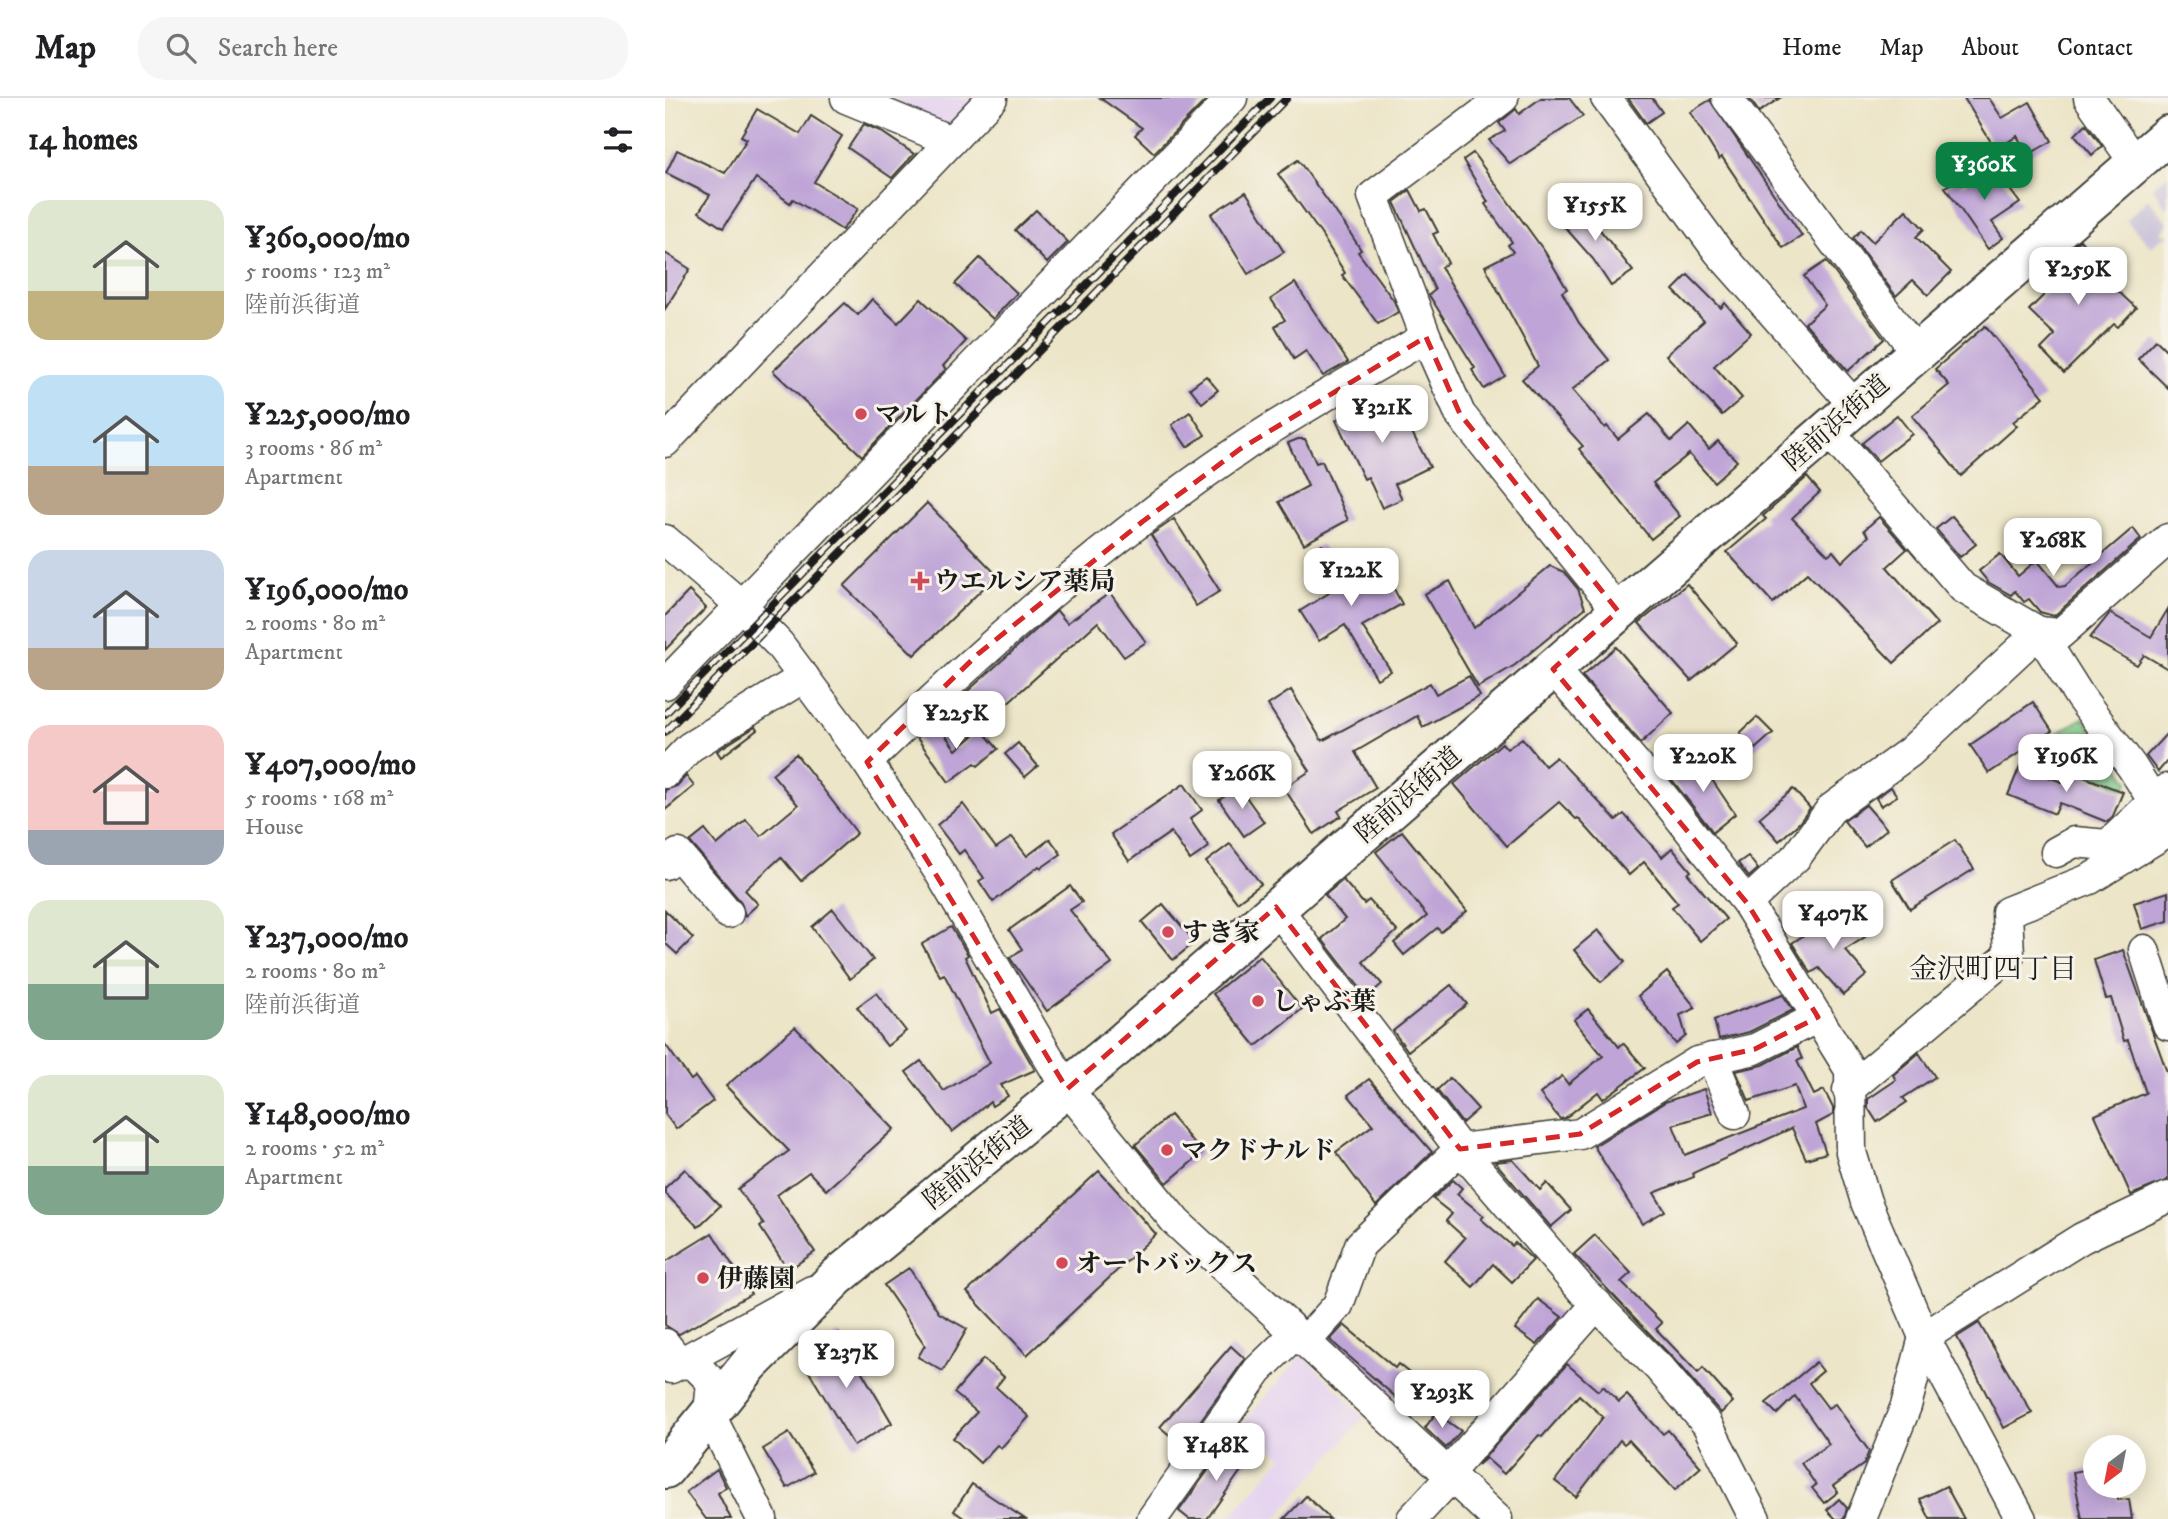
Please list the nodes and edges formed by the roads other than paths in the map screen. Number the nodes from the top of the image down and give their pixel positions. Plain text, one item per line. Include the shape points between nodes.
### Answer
1 (846, 98) edge
2 (992, 98) edge
3 (1232, 98) edge
4 (1503, 98) edge
5 (1607, 98) edge
6 (1727, 98) edge
7 (2089, 98) edge
8 (2168, 135) edge
9 (951, 141) junction
10 (2136, 163) junction
11 (1426, 337) junction
12 (1916, 352) junction
13 (1842, 418) junction
14 (665, 442) edge
15 (2168, 539) edge
16 (665, 540) edge
17 (741, 605) junction
18 (1618, 611) junction
19 (2039, 632) junction
20 (1553, 669) junction
21 (804, 677) junction
22 (665, 684) edge
23 (867, 762) junction
24 (665, 773) edge
25 (2163, 804) edge
26 (2168, 831) edge
27 (2056, 852) dead end
28 (668, 857) edge
29 (1747, 904) junction
30 (1276, 907) junction
31 (728, 913) dead end
32 (2144, 950) dead end
33 (1818, 1017) junction
34 (2168, 1025) edge
35 (1712, 1058) junction
36 (1067, 1088) junction
37 (1848, 1090) junction
38 (1733, 1115) dead end
39 (1460, 1149) junction
40 (2168, 1198) edge
41 (837, 1278) junction
42 (1597, 1304) junction
43 (1301, 1337) junction
44 (1924, 1337) junction
45 (670, 1360) edge
46 (709, 1413) junction
47 (665, 1469) edge
48 (1450, 1475) junction
49 (1499, 1518) edge
50 (762, 1519) edge
51 (1152, 1519) edge
52 (1412, 1519) edge
53 (1755, 1519) edge
54 (1861, 1519) edge
55 (2021, 1519) edge

1 - 9 street
2 - 9 street
3 - 17 street
4 - 11 street via 1373,196
5 - 13 street
6 - 12 street
7 - 10 street
8 - 10 highway, 陸前浜街道
9 - 14 street
10 - 12 highway, 陸前浜街道
11 - 18 street via 1460,414
11 - 23 street via 1241,449 1142,522 978,654
12 - 13 highway, 陸前浜街道
13 - 18 highway, 陸前浜街道
13 - 19 street via 1963,588
15 - 19 street via 2060,634
16 - 17 street
17 - 21 street
17 - 22 street
18 - 20 highway, 陸前浜街道
19 - 25 street via 2080,697
19 - 29 street via 1910,752 1831,809 1796,857
20 - 29 street via 1650,780
20 - 30 highway, 陸前浜街道
21 - 23 street
21 - 24 street via 690,747
23 - 36 street via 940,873
25 - 27 street via 2108,845 2074,842
26 - 37 street via 2090,879 2007,912 2009,955
28 - 31 street via 678,854
29 - 33 street
30 - 36 highway, 陸前浜街道
30 - 39 street
32 - 34 street
33 - 35 street via 1755,1049
33 - 37 street via 1850,1070
35 - 38 street
35 - 39 street via 1697,1062 1580,1134
36 - 41 highway, 陸前浜街道
36 - 43 street via 1176,1222
37 - 44 street via 1853,1115 1851,1152 1866,1202
39 - 42 street
39 - 43 street via 1360,1245 1338,1305
40 - 44 street via 2082,1238
41 - 45 street
41 - 46 highway, 陸前浜街道 via 783,1328
42 - 48 street
42 - 53 street via 1707,1424
43 - 48 street
43 - 51 street via 1258,1370
44 - 54 street via 1902,1419
44 - 55 street
45 - 46 street via 695,1365 712,1382
46 - 47 highway, 陸前浜街道
46 - 50 street
48 - 49 street
48 - 52 street

